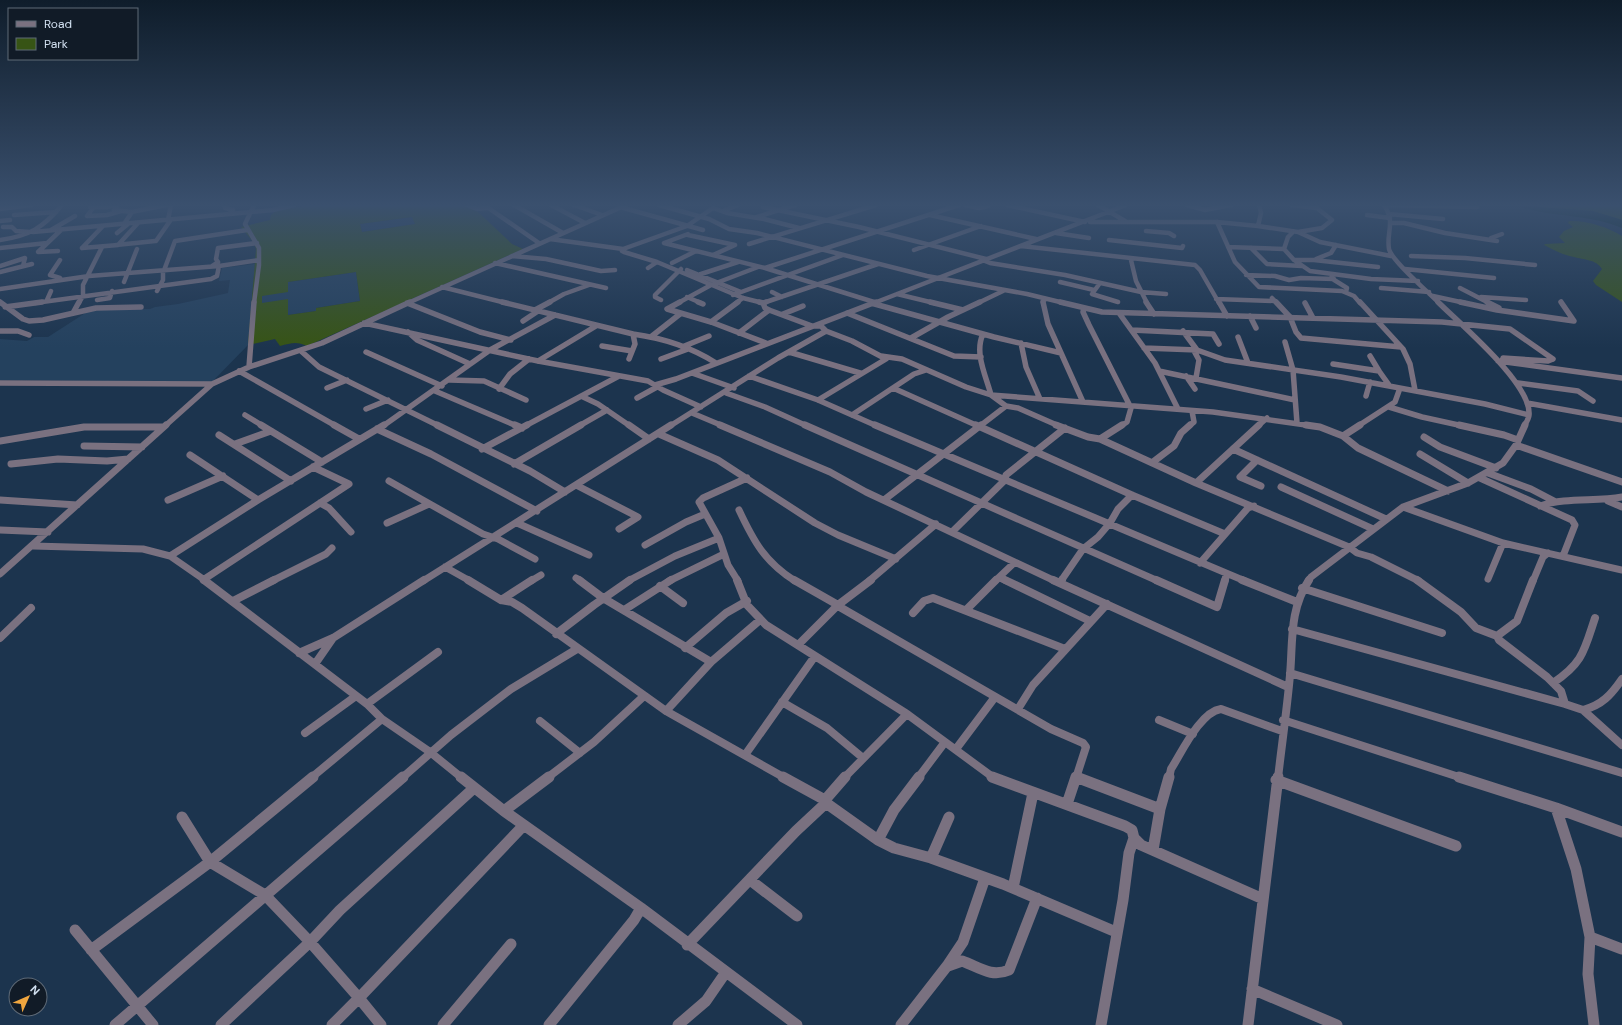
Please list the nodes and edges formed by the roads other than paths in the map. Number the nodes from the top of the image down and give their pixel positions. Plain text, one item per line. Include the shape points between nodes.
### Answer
1 (99, 253) edge
2 (136, 253) edge
3 (171, 253) edge
4 (217, 253) edge
5 (258, 253) edge
6 (519, 253) edge
7 (627, 253) edge
8 (640, 253) edge
9 (692, 253) edge
10 (703, 253) edge
11 (717, 253) edge
12 (812, 253) edge
13 (836, 253) edge
14 (963, 253) edge
15 (1003, 253) edge
16 (1075, 253) edge
17 (1231, 253) edge
18 (1254, 253) edge
19 (1287, 253) edge
20 (1332, 253) edge
21 (1375, 253) edge
22 (1390, 253) edge
23 (712, 255) junction
24 (843, 255) junction
25 (512, 256) junction
26 (1391, 256) junction
27 (1411, 256) dead end
28 (1183, 258) dead end
29 (986, 259) junction
30 (60, 260) dead end
31 (259, 260) junction
32 (1131, 260) junction
33 (1294, 260) junction
34 (1314, 260) junction
35 (657, 262) junction
36 (739, 262) junction
37 (495, 263) junction
38 (672, 263) junction
39 (32, 264) dead end
40 (878, 264) junction
41 (1185, 264) junction
42 (1535, 265) dead end
43 (0, 266) edge
44 (23, 266) junction
45 (212, 266) junction
46 (219, 266) junction
47 (1302, 266) junction
48 (758, 267) junction
49 (1378, 267) dead end
50 (648, 268) dead end
51 (765, 268) junction
52 (681, 269) junction
53 (1406, 269) junction
54 (166, 270) junction
55 (616, 270) dead end
56 (0, 272) edge
57 (70, 272) dead end
58 (128, 273) junction
59 (1324, 273) junction
60 (701, 274) junction
61 (785, 274) junction
62 (1246, 275) junction
63 (89, 276) junction
64 (939, 278) junction
65 (1494, 278) dead end
66 (66, 279) junction
67 (1334, 279) junction
68 (59, 280) junction
69 (1418, 281) junction
70 (124, 282) dead end
71 (1060, 282) dead end
72 (1100, 283) junction
73 (714, 284) junction
74 (817, 284) junction
75 (159, 285) junction
76 (589, 285) junction
77 (442, 287) junction
78 (136, 288) junction
79 (606, 288) dead end
80 (1381, 288) dead end
81 (1460, 288) dead end
82 (0, 289) edge
83 (1005, 290) junction
84 (1094, 290) junction
85 (51, 291) dead end
86 (156, 291) dead end
87 (740, 292) junction
88 (772, 292) dead end
89 (1141, 292) junction
90 (1346, 292) junction
91 (130, 294) dead end
92 (734, 294) junction
93 (897, 294) junction
94 (1166, 294) dead end
95 (1430, 294) junction
96 (82, 296) junction
97 (687, 297) junction
98 (782, 297) junction
99 (1479, 297) junction
100 (743, 298) junction
101 (1046, 299) junction
102 (1216, 299) junction
103 (47, 300) junction
104 (660, 300) dead end
105 (1526, 300) dead end
106 (1118, 302) dead end
107 (1561, 302) dead end
108 (407, 303) junction
109 (764, 303) junction
110 (872, 303) junction
111 (1305, 303) dead end
112 (703, 304) dead end
113 (2, 305) edge
114 (803, 306) dead end
115 (141, 307) dead end
116 (1084, 308) junction
117 (769, 310) junction
118 (963, 310) junction
119 (1497, 310) junction
120 (537, 311) junction
121 (73, 313) junction
122 (847, 313) junction
123 (680, 314) junction
124 (783, 314) junction
125 (1119, 314) junction
126 (1154, 314) junction
127 (555, 315) junction
128 (1227, 316) junction
129 (1250, 316) junction
130 (1290, 317) junction
131 (1313, 318) junction
132 (42, 320) junction
133 (1377, 320) junction
134 (523, 321) dead end
135 (941, 321) junction
136 (711, 322) junction
137 (364, 323) junction
138 (1460, 323) junction
139 (596, 326) junction
140 (812, 326) junction
141 (1256, 328) dead end
142 (1132, 330) junction
143 (0, 331) edge
144 (18, 331) junction
145 (826, 331) junction
146 (1183, 331) junction
147 (408, 332) junction
148 (739, 333) junction
149 (634, 334) junction
150 (983, 334) junction
151 (29, 335) dead end
152 (652, 336) junction
153 (709, 336) dead end
154 (1238, 337) dead end
155 (911, 338) junction
156 (511, 340) junction
157 (1285, 342) dead end
158 (766, 343) junction
159 (1021, 343) junction
160 (1220, 344) dead end
161 (602, 346) dead end
162 (682, 347) junction
163 (1401, 347) junction
164 (1144, 348) junction
165 (688, 349) junction
166 (1195, 349) junction
167 (490, 350) junction
168 (302, 351) junction
169 (366, 352) dead end
170 (632, 352) junction
171 (789, 352) junction
172 (1061, 354) junction
173 (881, 356) junction
174 (1370, 356) dead end
175 (981, 357) junction
176 (529, 359) junction
177 (629, 359) dead end
178 (660, 359) dead end
179 (1496, 359) junction
180 (538, 361) junction
181 (716, 363) junction
182 (1248, 363) junction
183 (470, 364) junction
184 (1333, 364) dead end
185 (249, 367) junction
186 (927, 370) junction
187 (1294, 370) junction
188 (239, 371) junction
189 (1159, 371) junction
190 (1380, 371) junction
191 (692, 373) junction
192 (860, 374) junction
193 (618, 376) junction
194 (749, 376) junction
195 (1186, 376) junction
196 (1196, 378) junction
197 (1622, 378) edge
198 (347, 380) junction
199 (450, 380) junction
200 (1370, 382) junction
201 (0, 383) edge
202 (1518, 383) junction
203 (212, 384) junction
204 (1389, 385) junction
205 (442, 386) junction
206 (656, 386) junction
207 (327, 388) dead end
208 (734, 388) junction
209 (893, 388) junction
210 (1400, 388) junction
211 (499, 389) junction
212 (1195, 389) dead end
213 (1415, 390) junction
214 (435, 391) junction
215 (726, 393) junction
216 (991, 395) junction
217 (581, 396) junction
218 (1366, 396) dead end
219 (637, 398) dead end
220 (1040, 399) junction
221 (388, 400) junction
222 (526, 400) dead end
223 (818, 400) junction
224 (1295, 400) junction
225 (1593, 401) dead end
226 (1083, 402) junction
227 (1527, 403) junction
228 (1130, 405) junction
229 (1006, 406) junction
230 (1389, 406) junction
231 (701, 407) junction
232 (366, 409) dead end
233 (1178, 409) junction
234 (408, 410) junction
235 (607, 410) junction
236 (1192, 411) junction
237 (692, 413) junction
238 (245, 415) dead end
239 (852, 415) junction
240 (1529, 415) junction
241 (1267, 418) junction
242 (1622, 420) edge
243 (1297, 423) junction
244 (980, 426) junction
245 (163, 427) junction
246 (522, 428) junction
247 (1065, 428) junction
248 (377, 429) junction
249 (270, 431) junction
250 (659, 434) junction
251 (219, 435) dead end
252 (1344, 436) junction
253 (1424, 437) dead end
254 (359, 439) junction
255 (649, 439) junction
256 (1100, 439) junction
257 (0, 441) edge
258 (1517, 442) junction
259 (235, 444) junction
260 (84, 446) dead end
261 (132, 447) junction
262 (142, 447) junction
263 (482, 449) junction
264 (1233, 449) junction
265 (1036, 451) junction
266 (944, 453) junction
267 (1420, 454) dead end
268 (190, 455) dead end
269 (129, 459) junction
270 (118, 460) junction
271 (1257, 460) junction
272 (322, 462) junction
273 (1153, 462) junction
274 (10, 464) dead end
275 (514, 464) junction
276 (313, 467) junction
277 (1496, 468) junction
278 (1488, 473) junction
279 (915, 475) junction
280 (223, 476) junction
281 (747, 478) junction
282 (1480, 478) junction
283 (1005, 480) junction
284 (291, 481) junction
285 (389, 481) dead end
286 (1622, 482) edge
287 (1196, 483) junction
288 (1468, 483) junction
289 (576, 485) junction
290 (1261, 486) dead end
291 (1281, 487) dead end
292 (1448, 491) junction
293 (565, 492) junction
294 (1132, 495) junction
295 (1622, 497) edge
296 (0, 500) edge
297 (168, 500) dead end
298 (258, 500) junction
299 (884, 500) junction
300 (1608, 500) junction
301 (1554, 502) junction
302 (320, 503) junction
303 (429, 504) junction
304 (979, 504) junction
305 (77, 505) junction
306 (1250, 506) junction
307 (1540, 506) junction
308 (1622, 506) edge
309 (1404, 507) junction
310 (537, 510) junction
311 (739, 510) dead end
312 (705, 514) junction
313 (1386, 519) junction
314 (387, 523) dead end
315 (517, 523) junction
316 (1110, 523) junction
317 (936, 524) junction
318 (619, 529) dead end
319 (1373, 529) junction
320 (0, 530) edge
321 (48, 532) junction
322 (351, 532) dead end
323 (952, 532) junction
324 (1225, 534) junction
325 (493, 538) junction
326 (719, 538) junction
327 (1503, 543) junction
328 (645, 545) dead end
329 (33, 546) junction
330 (1349, 547) junction
331 (332, 548) dead end
332 (1083, 549) junction
333 (724, 554) junction
334 (589, 555) dead end
335 (1545, 555) junction
336 (170, 556) junction
337 (1563, 556) junction
338 (535, 559) dead end
339 (896, 559) junction
340 (1014, 563) junction
341 (1200, 563) junction
342 (445, 567) junction
343 (1622, 570) edge
344 (0, 574) edge
345 (1226, 574) junction
346 (541, 575) dead end
347 (576, 578) dead end
348 (1000, 578) junction
349 (1488, 579) dead end
350 (202, 580) junction
351 (1061, 582) junction
352 (660, 586) junction
353 (1302, 588) junction
354 (603, 598) junction
355 (501, 600) junction
356 (233, 601) junction
357 (747, 601) junction
358 (1297, 602) junction
359 (683, 603) dead end
360 (1107, 604) junction
361 (838, 606) junction
362 (31, 608) dead end
363 (624, 610) junction
364 (966, 610) junction
365 (913, 613) dead end
366 (1595, 618) dead end
367 (760, 620) junction
368 (1090, 621) junction
369 (1292, 629) junction
370 (1442, 633) dead end
371 (556, 634) junction
372 (1497, 636) junction
373 (0, 638) edge
374 (333, 638) junction
375 (798, 645) junction
376 (577, 648) junction
377 (685, 648) junction
378 (1065, 649) junction
379 (300, 652) junction
380 (438, 652) dead end
381 (815, 656) junction
382 (711, 662) junction
383 (315, 664) junction
384 (1290, 673) junction
385 (1622, 679) edge
386 (1554, 683) junction
387 (1288, 687) junction
388 (356, 696) junction
389 (644, 696) junction
390 (995, 697) junction
391 (782, 702) junction
392 (367, 704) junction
393 (1565, 704) junction
394 (1018, 709) junction
395 (666, 710) junction
396 (1582, 710) junction
397 (907, 714) junction
398 (382, 719) junction
399 (1159, 720) dead end
400 (1283, 720) junction
401 (540, 721) dead end
402 (1282, 731) junction
403 (305, 733) dead end
404 (1193, 734) junction
405 (945, 742) junction
406 (1622, 745) edge
407 (956, 749) junction
408 (430, 752) junction
409 (580, 753) junction
410 (745, 755) junction
411 (863, 758) junction
412 (1622, 773) edge
413 (1076, 777) junction
414 (1276, 780) junction
415 (474, 788) junction
416 (1033, 793) junction
417 (826, 801) junction
418 (1067, 804) junction
419 (1556, 808) junction
420 (1160, 809) junction
421 (504, 811) junction
422 (182, 817) dead end
423 (949, 817) dead end
424 (524, 825) junction
425 (1622, 832) edge
426 (1134, 838) junction
427 (878, 840) junction
428 (1456, 846) dead end
429 (1153, 850) junction
430 (931, 858) junction
431 (210, 862) junction
432 (985, 878) junction
433 (750, 880) junction
434 (1013, 888) junction
435 (265, 895) junction
436 (1037, 898) junction
437 (1263, 898) junction
438 (641, 908) junction
439 (796, 916) dead end
440 (75, 930) dead end
441 (1116, 932) junction
442 (1590, 937) junction
443 (310, 942) junction
444 (511, 944) dead end
445 (687, 945) junction
446 (1622, 948) edge
447 (91, 950) junction
448 (947, 966) junction
449 (726, 972) junction
450 (1252, 988) junction
451 (359, 998) junction
452 (137, 1006) junction
453 (115, 1025) edge
454 (153, 1025) edge
455 (221, 1025) edge
456 (332, 1025) edge
457 (382, 1025) edge
458 (443, 1025) edge
459 (549, 1025) edge
460 (678, 1025) edge
461 (797, 1025) edge
462 (901, 1025) edge
463 (1101, 1025) edge
464 (1248, 1025) edge
465 (1337, 1025) edge
466 (1594, 1025) edge

1 - 63 street
2 - 58 street
3 - 54 street
4 - 45 street via 218,262
5 - 31 street
6 - 25 street
7 - 35 street
8 - 38 street
9 - 38 street
10 - 23 street
11 - 23 street
12 - 51 street
13 - 24 street
14 - 29 street
15 - 29 street
16 - 32 street
17 - 62 street
18 - 47 street via 1267,264
19 - 33 street
20 - 34 street
21 - 26 street
22 - 26 street
23 - 36 street
24 - 40 street
24 - 61 street
25 - 37 street
25 - 55 street via 546,259 601,271
26 - 53 street
27 - 42 street
28 - 41 street
29 - 64 street
29 - 72 street via 985,261 990,263
30 - 68 street via 50,275 58,276
31 - 46 street
31 - 185 street
32 - 41 street
32 - 89 street
33 - 34 street
33 - 47 street
34 - 49 street
35 - 50 street
35 - 52 street
36 - 48 street
36 - 60 street
37 - 76 street
37 - 77 street
38 - 52 street
39 - 44 street
40 - 64 street
40 - 74 street
41 - 102 street via 1196,266 1200,270
43 - 44 street via 25,258
44 - 56 street
45 - 46 street
45 - 54 street
46 - 75 street via 213,278
47 - 59 street via 1308,271
48 - 51 street
48 - 73 street
51 - 61 street
52 - 60 street
52 - 73 street
52 - 104 street via 655,295
53 - 65 street
53 - 69 street
54 - 58 street
54 - 75 street
57 - 66 street
58 - 63 street
58 - 70 street
59 - 67 street
59 - 69 street via 1370,279
60 - 73 street
61 - 74 street
61 - 87 street
62 - 67 street via 1275,276 1289,280
62 - 90 street via 1259,287 1264,288
63 - 66 street
63 - 96 street via 83,285
64 - 83 street
64 - 93 street
66 - 68 street
67 - 90 street via 1347,288
68 - 82 street
69 - 95 street
71 - 84 street
72 - 84 street
72 - 89 street
73 - 87 street
73 - 92 street
73 - 97 street
74 - 98 street
74 - 110 street
75 - 78 street
75 - 86 street
76 - 79 street
76 - 120 street via 564,294
77 - 108 street
77 - 120 street
78 - 91 street
78 - 96 street via 112,292 110,298 97,300 100,293
80 - 95 street
81 - 99 street
83 - 101 street
83 - 118 street
84 - 106 street via 1092,294
85 - 103 street
87 - 92 street
87 - 109 street
88 - 98 street
89 - 94 street
89 - 126 street
90 - 133 street via 1354,296
92 - 100 street
93 - 110 street
93 - 118 street
95 - 119 street
95 - 138 street
96 - 103 street
96 - 121 street
97 - 112 street
97 - 123 street via 666,309
98 - 109 street
99 - 105 street
99 - 119 street via 1500,309
100 - 109 street
100 - 136 street
101 - 116 street
101 - 172 street via 1043,301 1048,324
102 - 128 street
102 - 130 street via 1274,300
103 - 113 street
107 - 119 street via 1574,321
108 - 137 street
108 - 156 street via 480,332
109 - 117 street via 764,308
110 - 122 street
110 - 135 street
111 - 131 street
113 - 132 street via 26,320
114 - 124 street
115 - 121 street via 99,308
116 - 125 street
116 - 228 street via 1083,312
117 - 124 street
117 - 148 street
118 - 135 street
120 - 127 street
120 - 134 street
121 - 132 street
122 - 140 street
122 - 155 street
123 - 136 street
123 - 152 street
124 - 140 street
125 - 126 street
125 - 142 street
126 - 128 street
127 - 139 street
127 - 156 street
128 - 129 street
129 - 130 street
129 - 141 street
130 - 131 street
130 - 163 street via 1296,332 1303,338
131 - 133 street
132 - 144 street
133 - 138 street
133 - 163 street
135 - 150 street
135 - 155 street
136 - 148 street
137 - 147 street
137 - 168 street
138 - 179 street
138 - 179 street via 1515,331 1553,359
139 - 149 street
139 - 180 street
140 - 145 street via 821,326
140 - 158 street
142 - 146 street
142 - 164 street
143 - 144 street
144 - 151 street
145 - 171 street
145 - 173 street
146 - 160 street via 1213,334
146 - 166 street
147 - 167 street
147 - 183 street via 417,340
148 - 158 street
149 - 152 street
149 - 170 street
150 - 159 street
150 - 175 street via 980,340
152 - 162 street
153 - 162 street
154 - 182 street
155 - 175 street via 954,356
156 - 167 street
157 - 187 street
158 - 181 street
159 - 172 street
159 - 220 street via 1026,367
161 - 170 street
162 - 165 street
163 - 213 street via 1410,364
164 - 166 street
164 - 189 street
165 - 178 street
165 - 181 street
166 - 182 street via 1225,360
166 - 196 street via 1199,360
167 - 176 street
167 - 183 street
168 - 185 street
168 - 198 street via 319,367
169 - 205 street
170 - 177 street
171 - 192 street
171 - 194 street
172 - 226 street
173 - 186 street via 902,359
173 - 192 street via 886,358 885,360
174 - 190 street
175 - 216 street
176 - 180 street
176 - 211 street via 510,374
179 - 197 street
179 - 202 street
180 - 193 street
181 - 191 street
182 - 187 street
183 - 199 street
184 - 190 street
185 - 188 street
186 - 209 street via 914,374
186 - 216 street
187 - 200 street
187 - 224 street
188 - 203 street
188 - 254 street
189 - 195 street
189 - 233 street
190 - 204 street
191 - 206 street
191 - 208 street
192 - 223 street
193 - 206 street via 648,381
193 - 217 street
194 - 208 street
194 - 223 street
195 - 196 street
195 - 212 street
196 - 224 street
198 - 207 street
198 - 221 street
199 - 205 street
199 - 211 street via 477,380
200 - 204 street
200 - 218 street
201 - 203 street
202 - 225 street via 1578,391
202 - 227 street
203 - 245 street
204 - 210 street
205 - 214 street
206 - 219 street
206 - 231 street
208 - 215 street
209 - 239 street
209 - 244 street
210 - 213 street
210 - 230 street via 1395,402
211 - 222 street
213 - 240 street
214 - 234 street
214 - 246 street
215 - 231 street
215 - 279 street via 847,443
216 - 220 street
216 - 229 street
217 - 235 street
217 - 246 street
220 - 226 street
221 - 232 street
221 - 234 street
223 - 239 street
224 - 243 street
226 - 228 street
227 - 240 street
227 - 242 street
228 - 233 street
228 - 256 street via 1127,422
229 - 244 street
229 - 247 street via 1018,408
230 - 252 street
230 - 258 street via 1422,417 1504,435
231 - 237 street
233 - 236 street
234 - 248 street
234 - 263 street
235 - 255 street
235 - 275 street
236 - 241 street
236 - 273 street via 1194,422 1181,433 1174,446
237 - 250 street
237 - 299 street via 830,472
238 - 249 street
239 - 266 street
240 - 258 street
241 - 243 street
241 - 264 street
243 - 252 street via 1327,429
244 - 265 street
244 - 266 street
245 - 257 street via 84,427
245 - 262 street
246 - 263 street
247 - 256 street
247 - 265 street
248 - 254 street
248 - 310 street via 443,460
249 - 259 street
249 - 272 street
250 - 255 street
250 - 281 street via 718,460
251 - 259 street
252 - 292 street via 1358,448
253 - 277 street via 1440,447
254 - 272 street
255 - 289 street
256 - 273 street
258 - 277 street via 1503,463
258 - 286 street
259 - 284 street
260 - 261 street
261 - 262 street
261 - 270 street
262 - 269 street
263 - 275 street
264 - 271 street
264 - 287 street
265 - 283 street via 1006,475
265 - 294 street
266 - 279 street
266 - 283 street
267 - 288 street
268 - 280 street
269 - 270 street
269 - 305 street
270 - 274 street via 58,459
271 - 290 street via 1240,477
271 - 313 street
272 - 276 street
273 - 287 street
275 - 293 street
276 - 284 street
276 - 302 street via 349,484
277 - 278 street
278 - 282 street
278 - 301 street via 1532,489
279 - 299 street
279 - 304 street
280 - 297 street
280 - 298 street
281 - 312 street via 700,499
281 - 339 street via 815,523
282 - 288 street
282 - 307 street
283 - 304 street
283 - 316 street
284 - 298 street
285 - 303 street
287 - 306 street
288 - 292 street
289 - 293 street
289 - 318 street via 638,517
291 - 319 street
292 - 309 street
293 - 310 street
294 - 316 street via 1118,509
294 - 324 street
295 - 300 street
296 - 305 street
298 - 336 street
299 - 317 street
300 - 301 street
300 - 308 street
301 - 307 street
302 - 322 street via 329,508
302 - 350 street
303 - 314 street
303 - 325 street
304 - 323 street
304 - 332 street
305 - 321 street
306 - 324 street
306 - 330 street
307 - 337 street via 1574,522
309 - 313 street
309 - 327 street
310 - 315 street
311 - 361 street via 754,541 768,560
312 - 326 street
312 - 328 street
313 - 319 street
315 - 325 street
315 - 334 street
316 - 332 street
316 - 341 street
317 - 323 street
317 - 339 street
319 - 330 street
320 - 321 street
321 - 329 street
323 - 340 street
324 - 341 street
325 - 338 street
325 - 342 street
326 - 333 street
326 - 354 street via 661,562
327 - 335 street
327 - 349 street
329 - 336 street via 143,549
329 - 344 street
330 - 353 street via 1311,577
330 - 372 street via 1420,582 1461,612 1476,628
331 - 356 street via 326,554
332 - 345 street via 1217,607
332 - 351 street
333 - 352 street
333 - 357 street
335 - 337 street
335 - 372 street via 1518,621
336 - 350 street
337 - 343 street
339 - 361 street
340 - 348 street
340 - 351 street
341 - 345 street
342 - 355 street
342 - 374 street
345 - 358 street
346 - 355 street
347 - 354 street
348 - 364 street
348 - 368 street
350 - 356 street
351 - 360 street
352 - 359 street
352 - 363 street
353 - 358 street
353 - 370 street
354 - 363 street
354 - 371 street
355 - 371 street via 512,602 522,608
356 - 379 street
357 - 367 street
357 - 377 street via 726,613
358 - 369 street
360 - 368 street
360 - 387 street
361 - 375 street
361 - 390 street
362 - 373 street
363 - 377 street
364 - 365 street via 928,598
364 - 378 street
366 - 386 street via 1583,656 1570,672
367 - 375 street
367 - 382 street
368 - 378 street
369 - 384 street
369 - 393 street
371 - 376 street
372 - 386 street
374 - 379 street
374 - 383 street
375 - 381 street
376 - 389 street
376 - 408 street via 511,689
377 - 382 street
378 - 394 street via 1033,685
379 - 383 street
380 - 392 street
381 - 391 street
381 - 397 street
382 - 395 street
383 - 388 street
384 - 387 street
384 - 412 street
385 - 396 street via 1609,698 1600,705
386 - 393 street via 1561,691
387 - 400 street
388 - 392 street
388 - 403 street
389 - 395 street
389 - 409 street
390 - 394 street
390 - 407 street
391 - 410 street
391 - 411 street via 827,728
392 - 398 street
393 - 396 street
394 - 413 street via 1086,747
395 - 410 street
396 - 406 street
397 - 405 street
397 - 411 street
398 - 408 street
398 - 431 street
399 - 404 street
400 - 402 street
400 - 419 street
401 - 409 street
402 - 404 street via 1217,709 1203,719
402 - 414 street
404 - 420 street via 1171,769
405 - 407 street
405 - 427 street via 894,810
407 - 416 street via 992,777
408 - 415 street
408 - 435 street
409 - 421 street
410 - 417 street
411 - 417 street
413 - 418 street
413 - 420 street
414 - 428 street
414 - 437 street
415 - 421 street
415 - 443 street via 340,910
416 - 418 street
416 - 434 street
417 - 427 street
417 - 433 street
418 - 426 street via 1125,826 1132,830
419 - 425 street
419 - 442 street via 1576,869
420 - 429 street
421 - 424 street
422 - 431 street
423 - 430 street
424 - 438 street
424 - 451 street
426 - 429 street via 1141,845
426 - 441 street via 1129,853
427 - 430 street via 913,854
429 - 437 street
430 - 432 street
431 - 435 street
431 - 447 street
432 - 434 street
432 - 448 street via 963,942
433 - 439 street
433 - 445 street
434 - 436 street
435 - 443 street
435 - 452 street
436 - 441 street
436 - 448 street via 1009,970 1001,974 990,974 962,961
437 - 450 street
438 - 445 street
438 - 459 street
440 - 447 street
441 - 463 street
442 - 446 street
442 - 466 street via 1588,974
443 - 451 street
443 - 455 street
444 - 458 street
445 - 449 street
447 - 452 street
448 - 462 street
449 - 460 street via 706,1001
449 - 461 street
450 - 464 street
450 - 465 street
451 - 456 street
451 - 457 street
452 - 453 street
452 - 454 street

